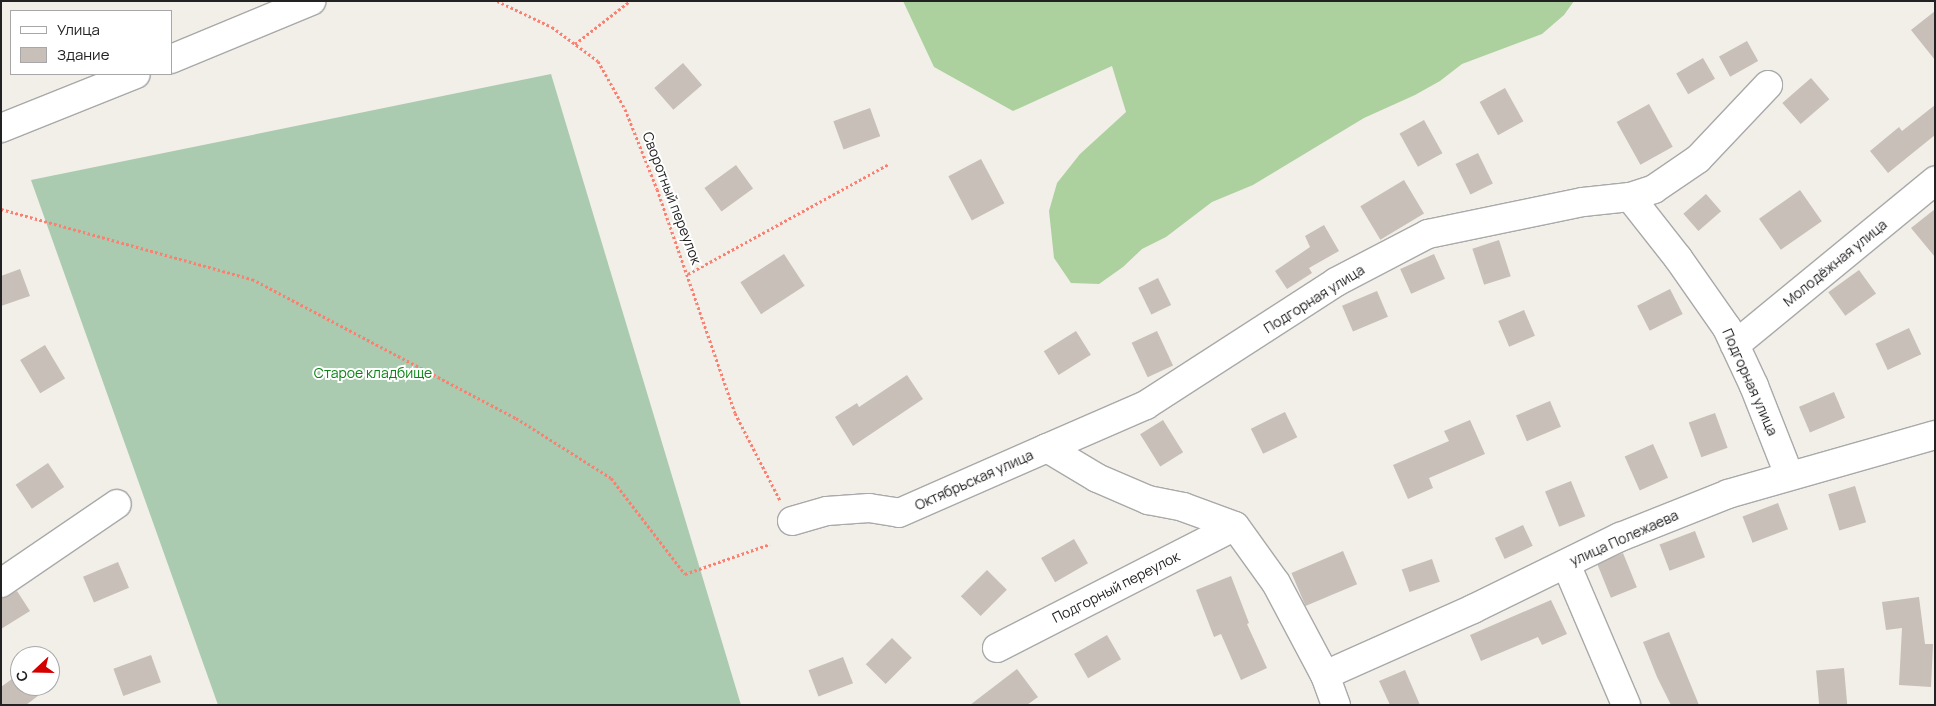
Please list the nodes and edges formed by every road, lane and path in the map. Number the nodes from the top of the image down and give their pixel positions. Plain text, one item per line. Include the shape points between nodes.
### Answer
1 (311, 1) edge
2 (497, 1) edge
3 (630, 1) edge
4 (575, 44) junction
5 (172, 59) edge
6 (134, 75) edge
7 (1768, 85) dead end
8 (1, 128) edge
9 (889, 164) dead end
10 (1935, 181) edge
11 (1630, 197) junction
12 (1, 209) edge
13 (688, 274) junction
14 (1735, 345) junction
15 (1935, 435) edge
16 (1047, 448) junction
17 (1789, 476) junction
18 (117, 504) dead end
19 (792, 521) joint
20 (1235, 526) junction
21 (770, 544) dead end
22 (1566, 564) junction
23 (1, 583) edge
24 (997, 648) dead end
25 (1325, 675) junction
26 (1336, 705) edge
27 (1626, 705) edge

1 - 5 street
2 - 4 path, Своротный переулок via 552,27
3 - 4 path
4 - 13 path, Своротный переулок via 598,61 625,109
6 - 8 street
7 - 11 street, Подгорная улица via 1698,159 1654,189
9 - 13 path, Своротный переулок
10 - 14 street, Молодёжная улица
11 - 14 street, Подгорная улица via 1678,258 1727,328
11 - 16 street, Подгорная улица via 1574,203 1428,234 1336,282 1146,405
12 - 21 path via 252,280 516,418 611,478 685,574
13 - 19 path via 735,413
14 - 17 street, Подгорная улица
15 - 17 street, улица Полежаева
16 - 19 street, Октябрьская улица via 899,513 869,508 827,511
16 - 20 street, Октябрьская улица via 1097,478 1140,496
17 - 22 street, улица Полежаева via 1728,494 1620,537
18 - 23 street
20 - 24 street, Подгорный переулок
20 - 25 street via 1276,582
22 - 25 street, улица Полежаева
22 - 27 street
25 - 26 street

